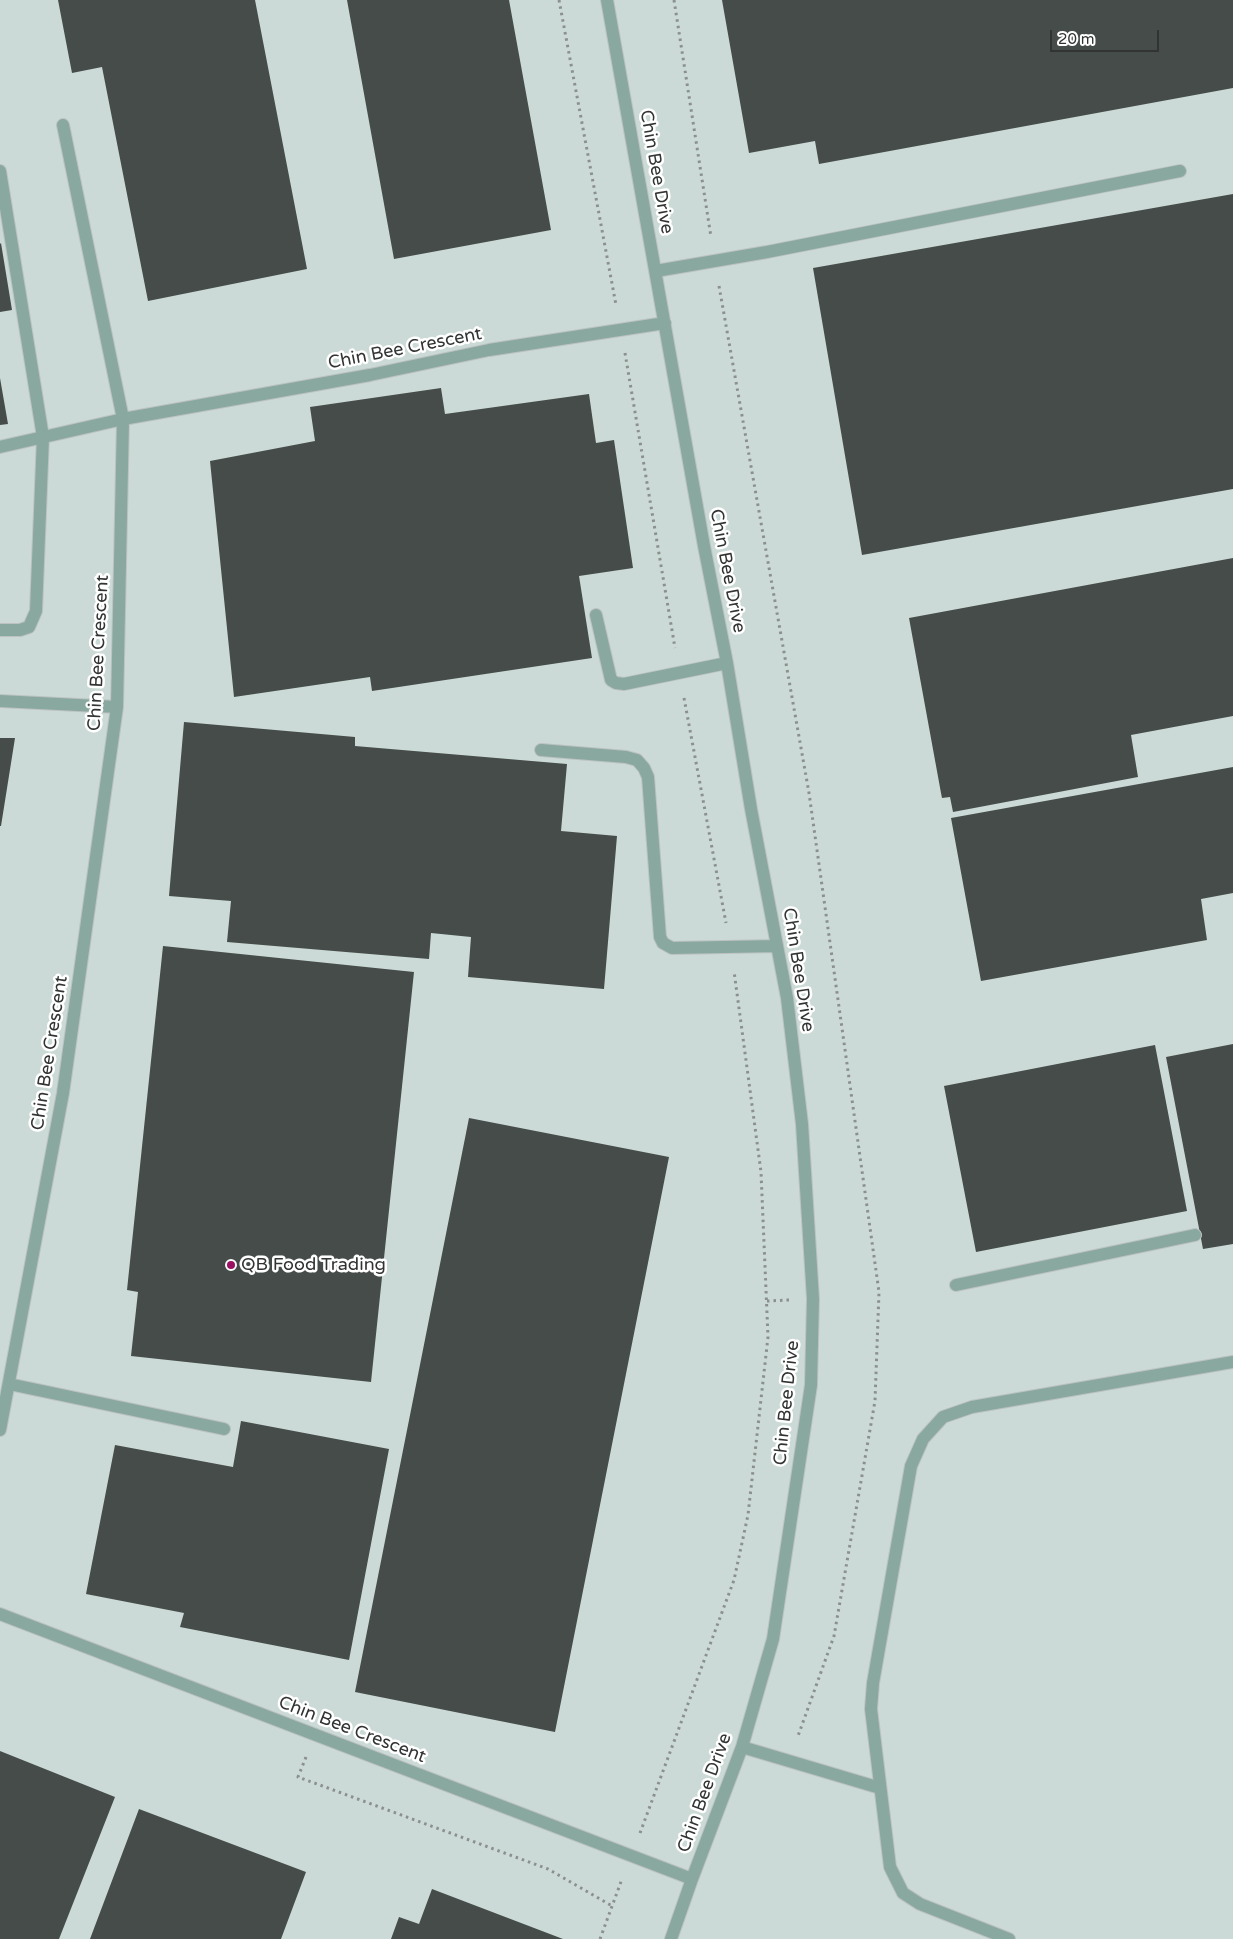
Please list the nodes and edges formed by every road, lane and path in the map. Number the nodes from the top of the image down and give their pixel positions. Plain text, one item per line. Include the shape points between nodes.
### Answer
1 (559, 0) edge
2 (607, 0) edge
3 (674, 0) edge
4 (63, 125) dead end
5 (1180, 170) dead end
6 (0, 171) edge
7 (714, 261) junction
8 (656, 271) junction
9 (665, 323) junction
10 (621, 330) junction
11 (123, 419) junction
12 (43, 437) junction
13 (0, 446) edge
14 (596, 615) dead end
15 (0, 630) edge
16 (727, 663) junction
17 (679, 672) junction
18 (0, 701) edge
19 (117, 707) junction
20 (541, 750) dead end
21 (777, 946) junction
22 (730, 947) junction
23 (1194, 1234) dead end
24 (956, 1285) dead end
25 (1233, 1362) edge
26 (9, 1384) junction
27 (224, 1429) dead end
28 (0, 1430) edge
29 (0, 1614) edge
30 (315, 1735) junction
31 (742, 1747) junction
32 (789, 1760) junction
33 (880, 1788) junction
34 (631, 1856) junction
35 (692, 1879) junction
36 (612, 1906) junction
37 (600, 1939) edge
38 (671, 1939) edge
39 (1009, 1939) edge

1 - 10 path
2 - 8 street, Chin Bee Drive
3 - 7 path
4 - 11 street
5 - 7 street
6 - 12 street
7 - 8 street
7 - 32 path via 809,793 879,1292 875,1401 834,1636
8 - 9 street, Chin Bee Drive
9 - 10 street, Chin Bee Crescent
9 - 16 street, Chin Bee Drive
10 - 11 street, Chin Bee Crescent via 489,350 370,375
10 - 17 path
11 - 12 street
11 - 19 street, Chin Bee Crescent
12 - 13 street
12 - 15 street via 36,611 29,627
14 - 17 street via 611,680 616,684
16 - 17 street
16 - 21 street, Chin Bee Drive
17 - 22 path
18 - 19 street
19 - 26 street, Chin Bee Crescent via 63,1093
20 - 22 street via 637,760 648,777 660,937 672,948
21 - 22 street
21 - 31 street, Chin Bee Drive via 802,1124 813,1300 811,1385 773,1639
22 - 34 path via 761,1172 768,1337 748,1515 734,1580
23 - 24 street
25 - 33 street via 972,1407 943,1417 924,1439 911,1466 872,1682 871,1709
26 - 27 street
26 - 28 street, Chin Bee Crescent
29 - 30 street, Chin Bee Crescent
30 - 34 street, Chin Bee Crescent
30 - 36 path via 298,1778 548,1869
31 - 32 street
31 - 35 street, Chin Bee Drive
32 - 33 street
33 - 39 street via 890,1867 904,1893 920,1904
34 - 35 street, Chin Bee Crescent
34 - 36 path
35 - 38 street, Chin Bee Drive
36 - 37 path

